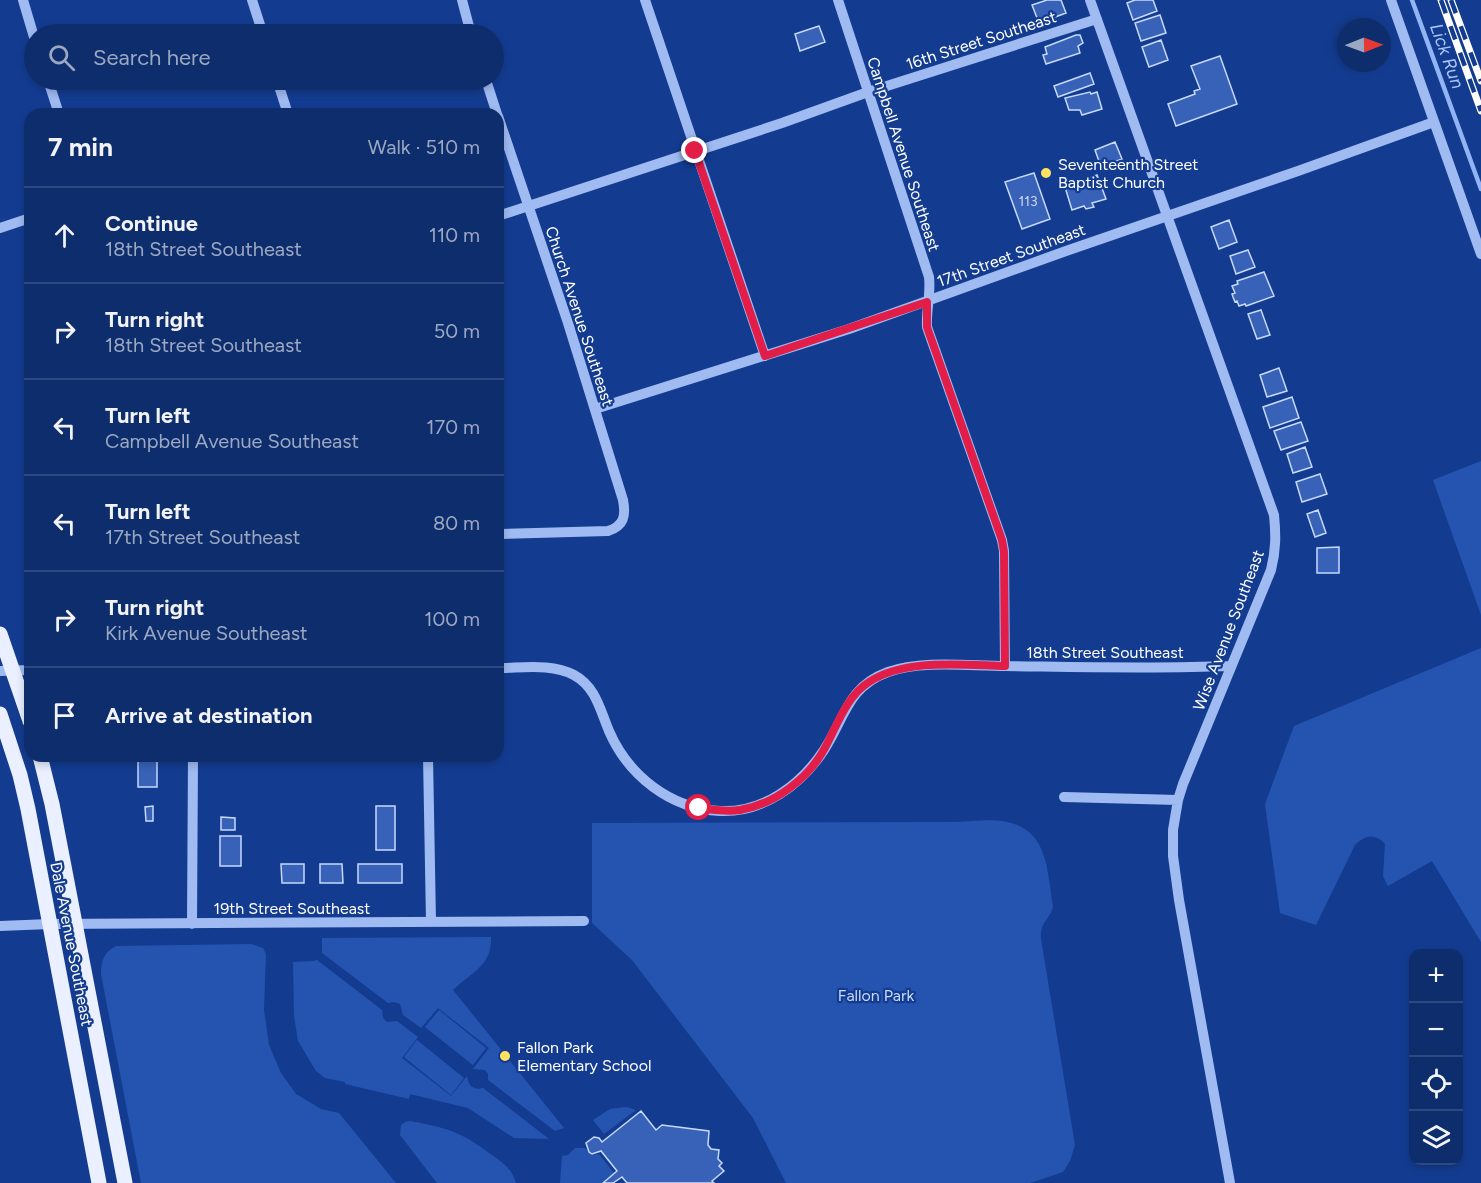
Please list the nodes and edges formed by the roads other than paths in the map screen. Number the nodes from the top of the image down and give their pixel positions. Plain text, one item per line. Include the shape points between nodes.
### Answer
1 (23, 0) edge
2 (252, 0) edge
3 (462, 0) edge
4 (645, 0) edge
5 (838, 0) edge
6 (1090, 0) edge
7 (1391, 0) edge
8 (1097, 19) junction
9 (30, 24) edge
10 (260, 24) edge
11 (468, 24) edge
12 (51, 90) edge
13 (280, 90) edge
14 (489, 90) edge
15 (868, 92) junction
16 (57, 108) edge
17 (286, 108) edge
18 (496, 108) edge
19 (1434, 122) junction
20 (504, 133) edge
21 (695, 151) junction
22 (528, 206) junction
23 (504, 214) edge
24 (1167, 216) junction
25 (24, 220) edge
26 (0, 228) edge
27 (1481, 254) edge
28 (927, 302) junction
29 (765, 356) junction
30 (595, 409) junction
31 (504, 534) edge
32 (0, 634) edge
33 (1005, 666) junction
34 (1231, 666) junction
35 (504, 668) edge
36 (24, 670) edge
37 (7, 671) edge
38 (24, 708) edge
39 (0, 714) edge
40 (42, 762) edge
41 (193, 762) edge
42 (428, 762) edge
43 (1064, 797) dead end
44 (1178, 800) junction
45 (584, 921) dead end
46 (431, 922) junction
47 (50, 924) junction
48 (75, 924) junction
49 (192, 924) junction
50 (0, 926) edge
51 (99, 1183) edge
52 (125, 1183) edge
53 (1230, 1183) edge

1 - 9 street
2 - 10 street
3 - 11 street
4 - 21 street
5 - 15 street, Campbell Avenue Southeast
6 - 8 street, Wise Avenue Southeast
7 - 19 street
8 - 15 street, 16th Street Southeast
8 - 24 street, Wise Avenue Southeast
12 - 16 street
13 - 17 street
14 - 18 street, Church Avenue Southeast
15 - 21 street, 16th Street Southeast
15 - 28 street, Campbell Avenue Southeast via 929,277
19 - 24 street, 17th Street Southeast
19 - 27 street
20 - 22 street, Church Avenue Southeast
21 - 22 street, 16th Street Southeast
21 - 29 street
22 - 23 street, 16th Street Southeast
22 - 30 street, Church Avenue Southeast
24 - 28 street, 17th Street Southeast
24 - 34 street, Wise Avenue Southeast via 1274,515 1275,552 1271,570
25 - 26 street
28 - 29 street, 17th Street Southeast
28 - 33 street, Campbell Avenue Southeast via 927,327 1002,540
29 - 30 street, 17th Street Southeast
30 - 31 street, Church Avenue Southeast via 623,500 625,514 619,526 608,531
32 - 37 main road
33 - 34 street, 18th Street Southeast
33 - 35 street, 18th Street Southeast via 903,668 871,681 848,703 825,749 795,783 762,804 720,811 683,804 647,783 618,751 592,690 574,675 560,669
34 - 44 street, Wise Avenue Southeast
36 - 37 street
37 - 38 main road
39 - 47 main road, Dale Avenue Southeast via 28,809
40 - 48 main road, Dale Avenue Southeast
41 - 49 street
42 - 46 street
43 - 44 street
44 - 53 street, Wise Avenue Southeast via 1173,830 1175,871
45 - 46 street, 19th Street Southeast
46 - 49 street, 19th Street Southeast
47 - 48 street, 19th Street Southeast
47 - 50 street, 19th Street Southeast
47 - 51 main road, Dale Avenue Southeast
48 - 49 street, 19th Street Southeast
48 - 52 main road, Dale Avenue Southeast

